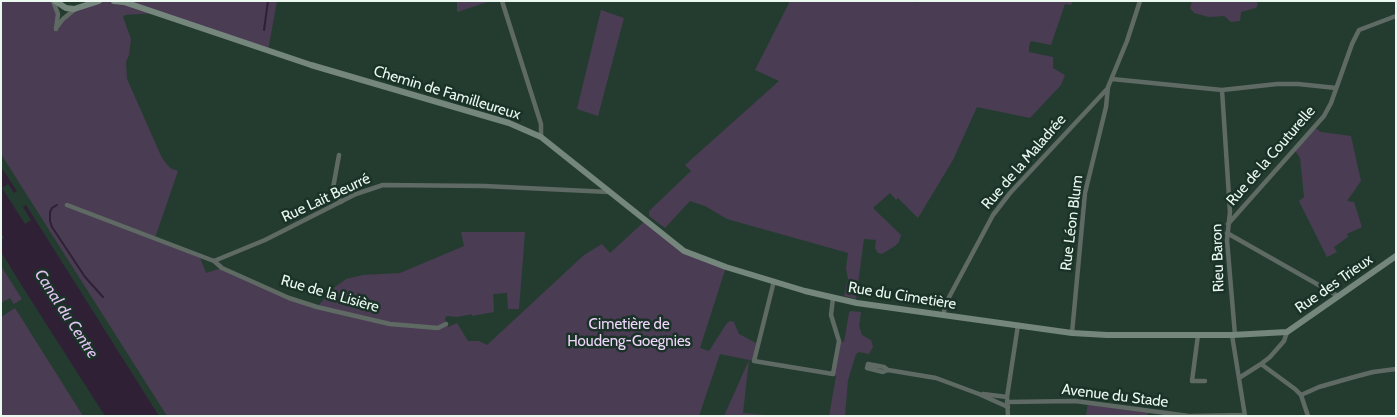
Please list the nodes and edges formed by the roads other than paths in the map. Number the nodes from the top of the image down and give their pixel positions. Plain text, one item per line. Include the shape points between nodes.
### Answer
1 (54, 1) edge
2 (99, 1) edge
3 (114, 1) edge
4 (502, 1) edge
5 (1140, 1) edge
6 (123, 2) edge
7 (89, 3) edge
8 (74, 9) junction
9 (1396, 16) edge
10 (1112, 79) junction
11 (1108, 86) junction
12 (1336, 88) junction
13 (1222, 90) junction
14 (541, 138) junction
15 (339, 155) dead end
16 (598, 183) joint
17 (611, 192) junction
18 (341, 202) junction
19 (67, 205) dead end
20 (1228, 224) junction
21 (1227, 233) junction
22 (1396, 256) edge
23 (214, 261) junction
24 (774, 281) junction
25 (1338, 296) junction
26 (833, 298) junction
27 (942, 316) junction
28 (446, 324) dead end
29 (1018, 326) junction
30 (1287, 332) junction
31 (1072, 333) junction
32 (1198, 335) junction
33 (1233, 335) junction
34 (1261, 364) junction
35 (867, 366) dead end
36 (1396, 369) edge
37 (1238, 378) junction
38 (1204, 381) dead end
39 (979, 394) junction
40 (1301, 395) junction
41 (1007, 402) junction
42 (1245, 415) edge
43 (1008, 416) edge
44 (1190, 416) edge
45 (1308, 416) edge

1 - 8 street
1 - 8 street via 58,14 56,29
2 - 7 street
3 - 6 street, Chemin de Familleureux
4 - 14 street via 541,124
5 - 10 street
6 - 14 street, Chemin de Familleureux via 302,62 509,123
7 - 8 street
9 - 12 street, Rue de la Couturelle via 1361,28
10 - 11 street
10 - 13 street
11 - 27 street, Rue de la Maladrée via 992,215
11 - 31 street, Rue Léon Blum via 1085,193
12 - 13 street via 1277,84
12 - 20 street, Rue de la Couturelle via 1324,116
13 - 20 street, Rieu Baron via 1230,212
14 - 16 street, Chemin de Familleureux
15 - 18 street via 333,188
16 - 17 street, Rue du Cimetière
17 - 18 street, Rue Lait Beurré via 390,185 376,187
17 - 24 street, Rue du Cimetière via 684,251
18 - 23 street, Rue Lait Beurré
19 - 23 street
20 - 21 street, Rieu Baron
21 - 25 street
21 - 33 street, Rieu Baron
22 - 25 street, Rue des Trieux
23 - 28 street, Rue de la Lisière via 230,272 317,307 390,324 438,328
24 - 26 street, Rue du Cimetière
24 - 26 street via 754,361 833,374 839,341 831,316
25 - 30 street, Rue des Trieux
26 - 27 street, Rue du Cimetière
27 - 29 street, Rue du Cimetière
29 - 31 street, Rue du Cimetière
29 - 41 street
30 - 33 street, Rue du Cimetière
30 - 34 street via 1279,348
31 - 32 street, Rue du Cimetière
32 - 33 street, Rue du Cimetière
32 - 38 street via 1192,381
33 - 37 street, Rieu Baron
34 - 37 street
34 - 40 street
35 - 39 street via 936,378
36 - 40 street via 1354,377
37 - 42 street, Rieu Baron
39 - 41 street
39 - 41 street, Avenue du Stade
40 - 45 street
41 - 43 street
41 - 44 street, Avenue du Stade via 1075,400
42 - 44 street, Avenue du Stade

